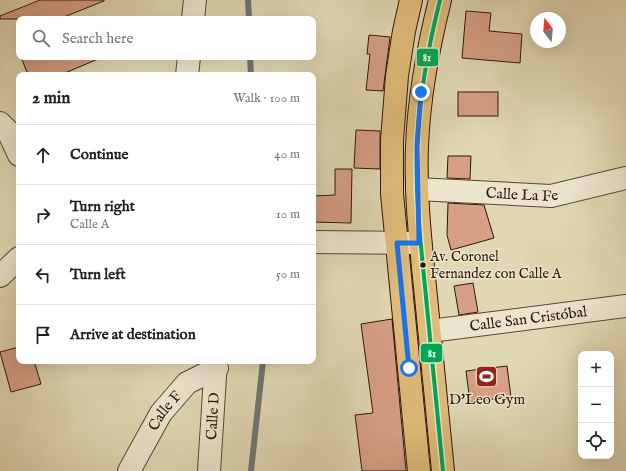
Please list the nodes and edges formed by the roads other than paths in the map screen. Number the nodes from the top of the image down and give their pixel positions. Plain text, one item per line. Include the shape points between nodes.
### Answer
1 (195, 0) edge
2 (411, 0) edge
3 (440, 0) edge
4 (193, 16) edge
5 (189, 60) edge
6 (187, 72) edge
7 (0, 123) edge
8 (16, 148) edge
9 (626, 178) edge
10 (417, 189) junction
11 (316, 242) edge
12 (397, 243) junction
13 (419, 243) junction
14 (16, 261) edge
15 (0, 276) edge
16 (626, 306) edge
17 (430, 331) junction
18 (216, 364) edge
19 (129, 471) edge
20 (209, 471) edge
21 (419, 471) edge
22 (443, 471) edge

1 - 4 street
2 - 12 main road via 397,76 392,140 392,194
3 - 10 main road via 429,43 421,92
5 - 6 street
7 - 8 street via 8,131
9 - 10 street, Calle La Fe via 551,196
10 - 13 main road
11 - 12 street
12 - 13 street
12 - 21 main road
13 - 17 main road
14 - 15 street
16 - 17 street, Calle San Cristóbal
17 - 22 main road
18 - 19 street, Calle F via 187,383 161,413
18 - 20 street, Calle D

